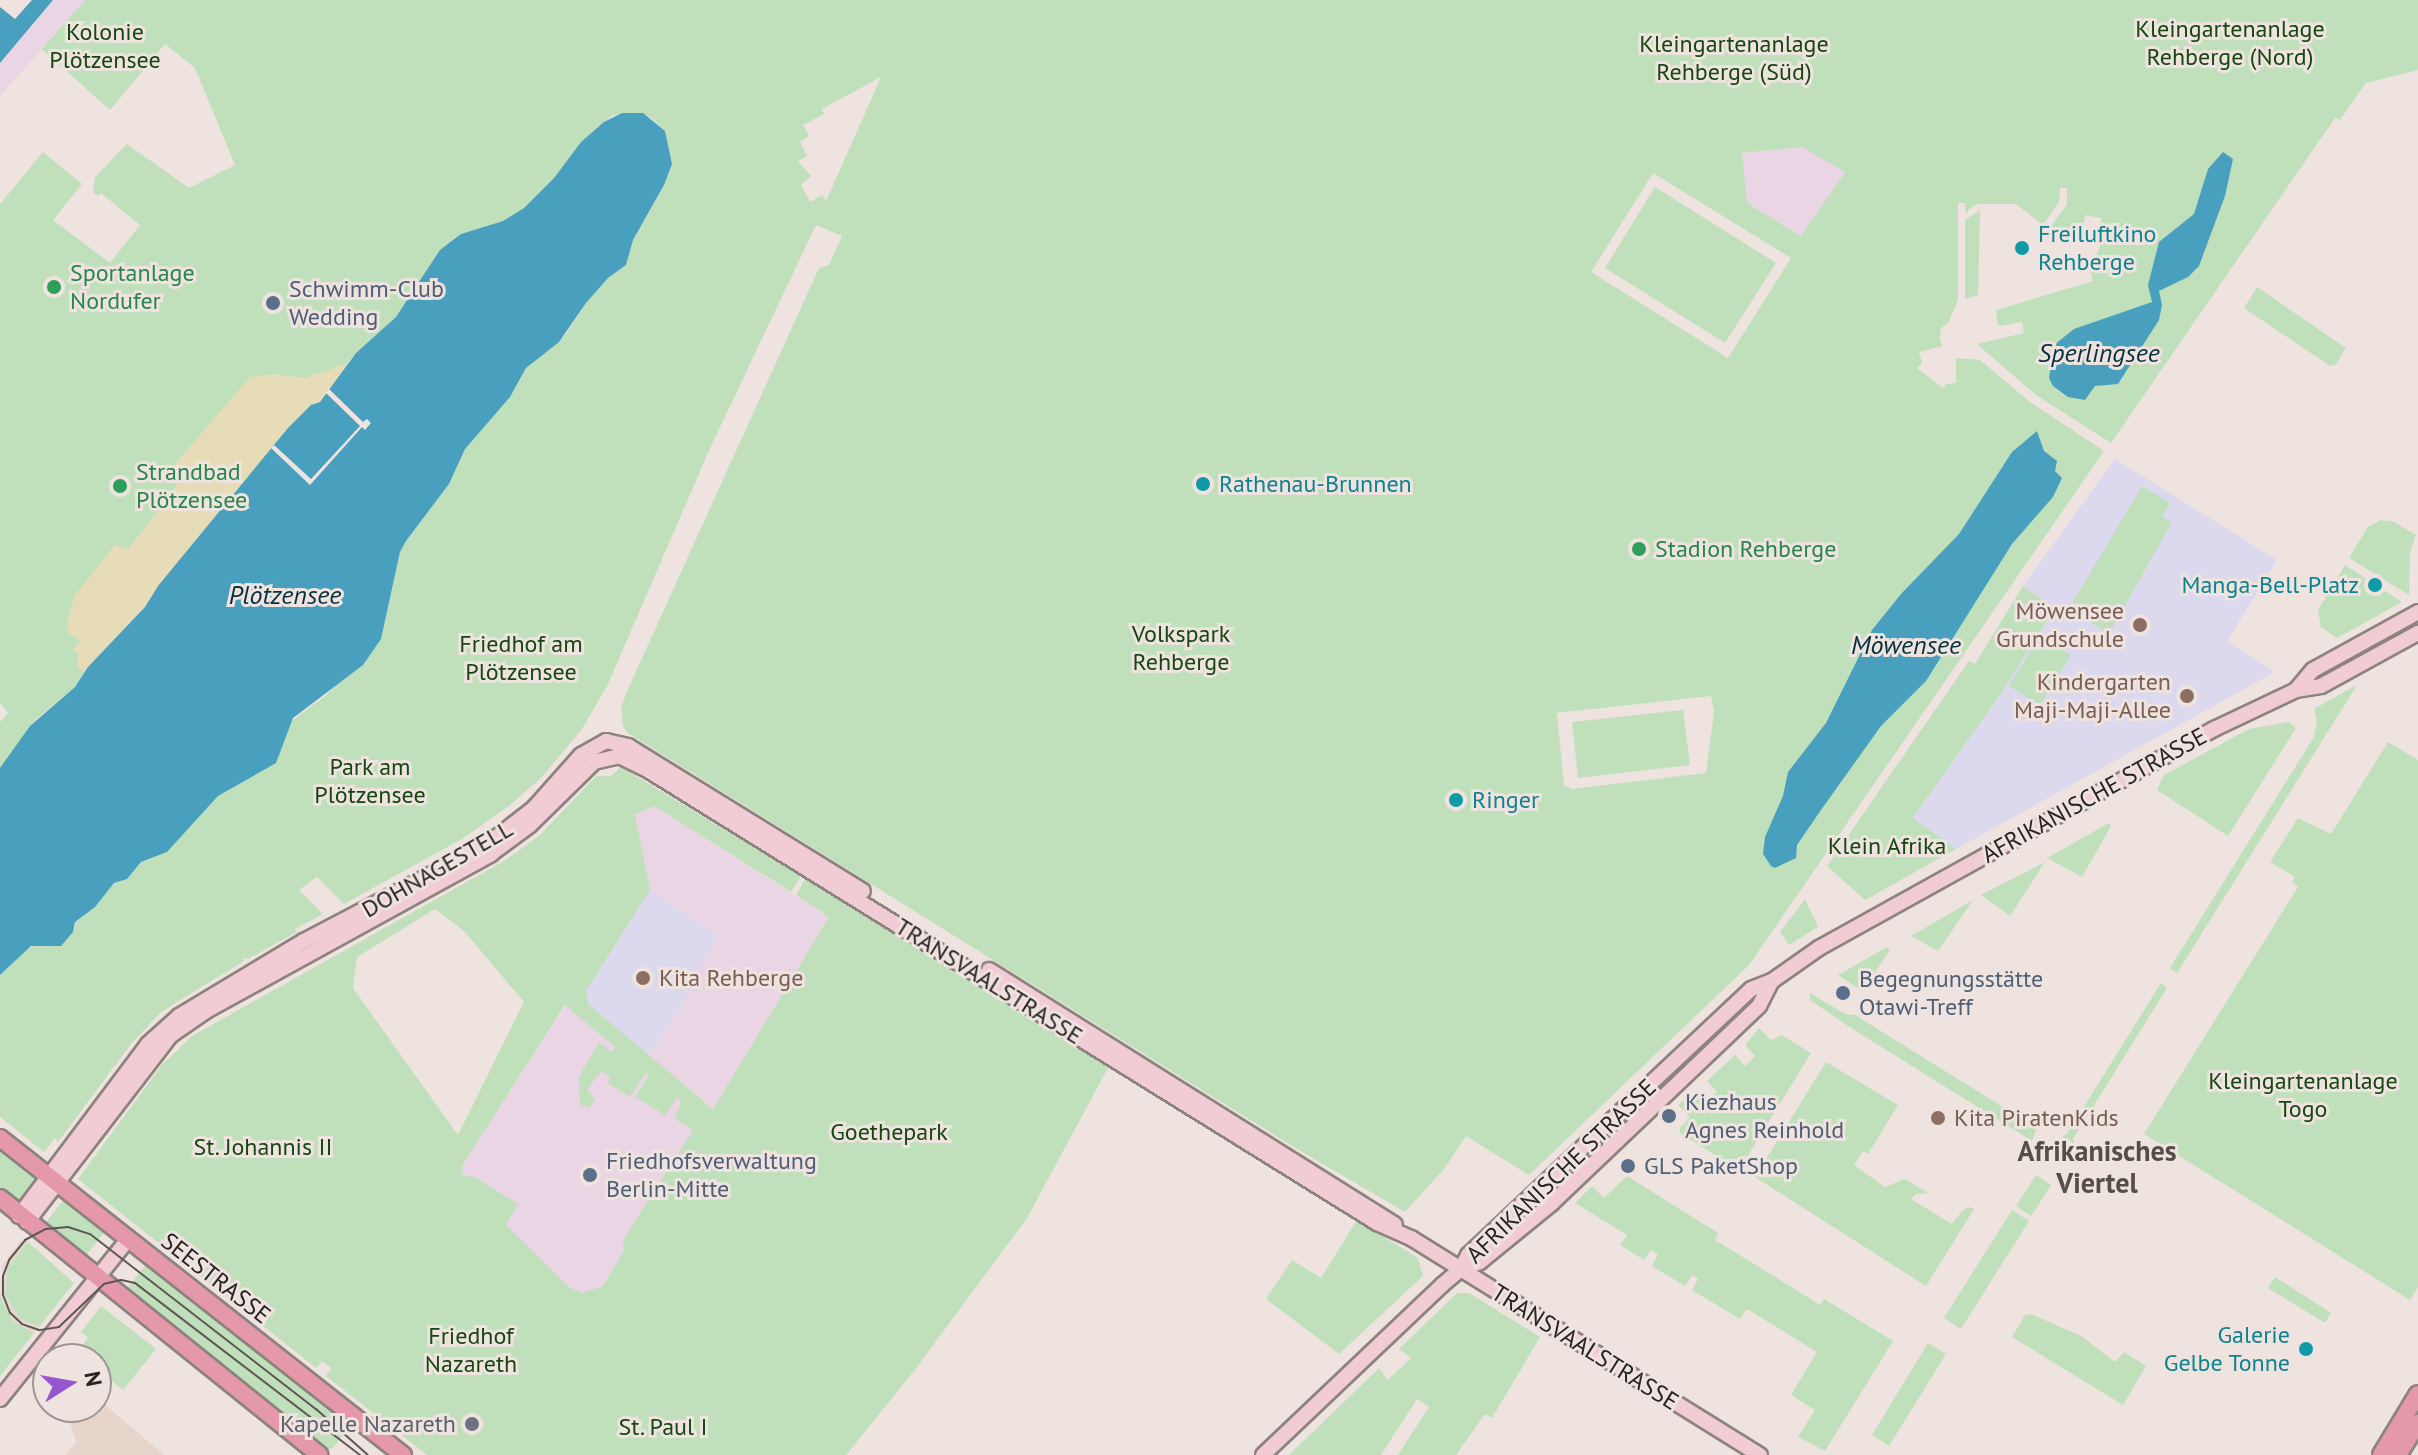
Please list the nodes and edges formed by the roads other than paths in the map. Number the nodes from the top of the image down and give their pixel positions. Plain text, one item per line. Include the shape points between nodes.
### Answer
1 (2415, 617) edge
2 (2418, 633) edge
3 (2345, 652) junction
4 (2363, 663) junction
5 (2296, 690) junction
6 (606, 749) joint
7 (1772, 981) junction
8 (1609, 1124) junction
9 (1620, 1135) junction
10 (0, 1138) edge
11 (52, 1180) junction
12 (0, 1198) edge
13 (23, 1219) junction
14 (128, 1239) junction
15 (1461, 1269) junction
16 (96, 1278) junction
17 (2418, 1394) edge
18 (0, 1399) edge
19 (2418, 1423) edge
20 (320, 1455) edge
21 (403, 1455) edge
22 (1263, 1455) edge
23 (1760, 1455) edge
24 (2381, 1455) edge
25 (2398, 1455) edge

1 - 3 street, AFRIKANISCHE STRASSE
2 - 4 street, AFRIKANISCHE STRASSE
3 - 4 street
3 - 5 street, AFRIKANISCHE STRASSE via 2313,670
4 - 5 street, AFRIKANISCHE STRASSE via 2321,686
5 - 7 street, AFRIKANISCHE STRASSE via 2107,787 1819,948
6 - 11 street, DOHNAGESTELL via 581,755 534,808 485,846 304,941 179,1016 148,1044
6 - 15 street, TRANSVAALSTRASSE via 859,895 1382,1214
7 - 8 street, AFRIKANISCHE STRASSE via 1751,989
7 - 9 street, AFRIKANISCHE STRASSE via 1759,1006
8 - 9 street
8 - 15 street, AFRIKANISCHE STRASSE via 1468,1255
9 - 15 street, AFRIKANISCHE STRASSE via 1551,1204 1480,1262
10 - 11 main road, SEESTRASSE
11 - 13 street, DOHNAGESTELL
11 - 14 main road, SEESTRASSE
12 - 13 main road
13 - 16 main road
14 - 16 street
14 - 21 main road, SEESTRASSE
15 - 22 street, AFRIKANISCHE STRASSE
15 - 23 street, TRANSVAALSTRASSE
16 - 18 street
16 - 20 main road
17 - 24 main road
19 - 25 main road

